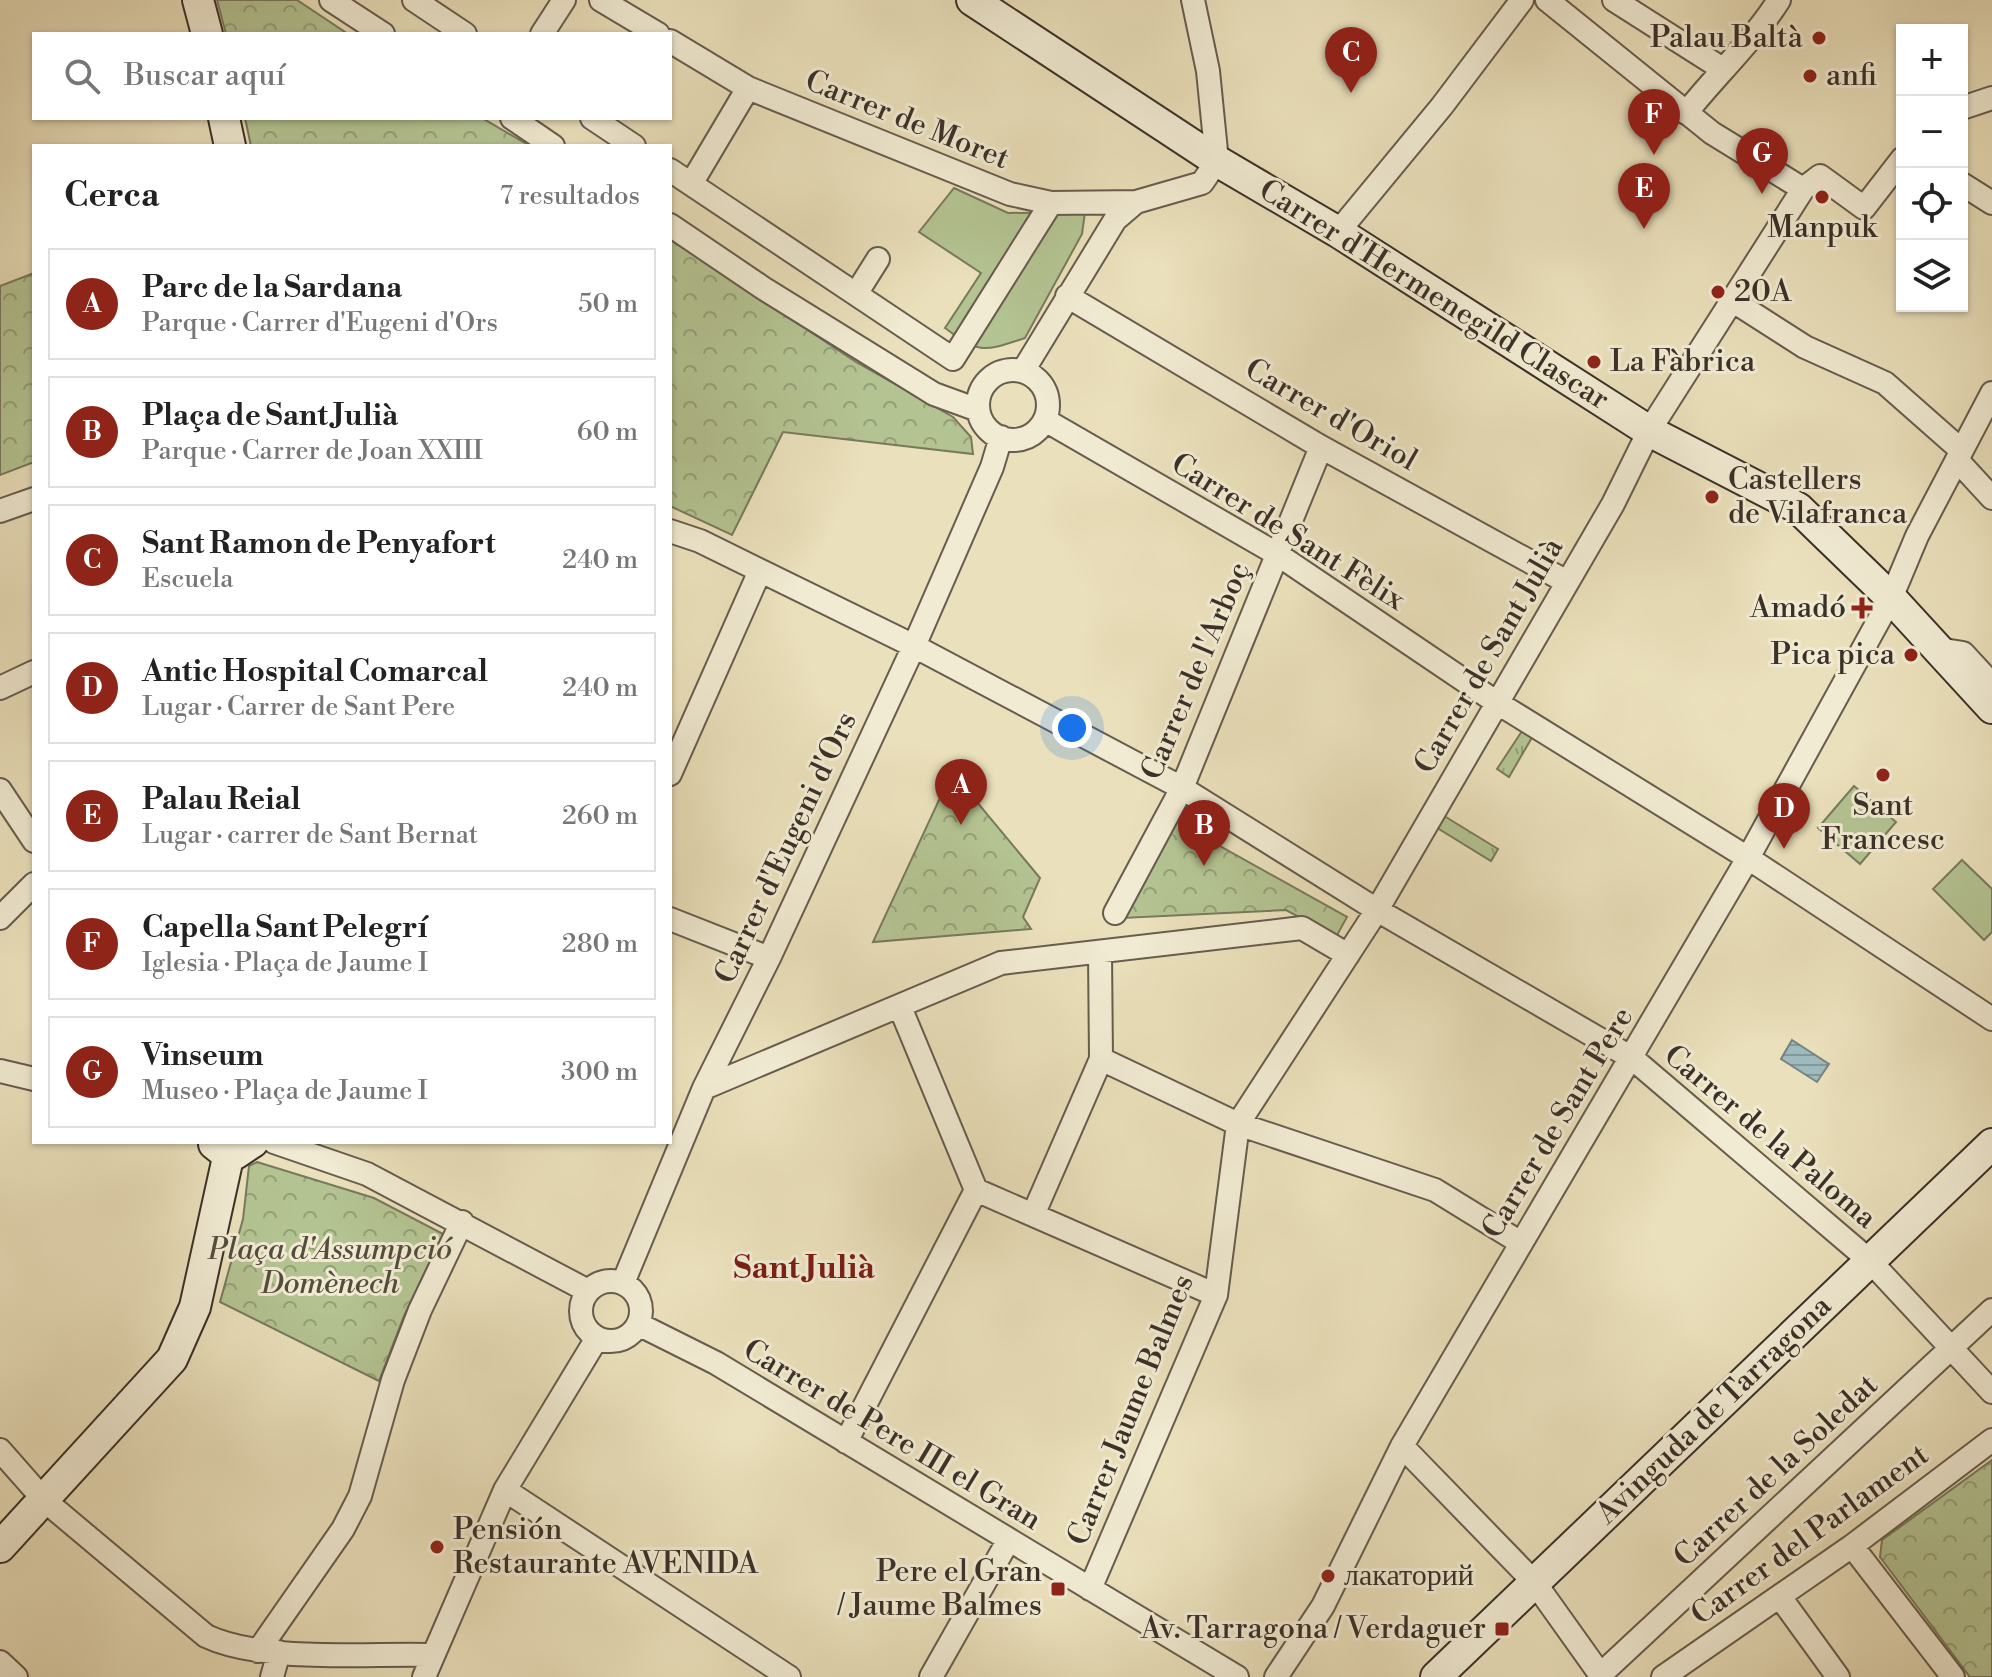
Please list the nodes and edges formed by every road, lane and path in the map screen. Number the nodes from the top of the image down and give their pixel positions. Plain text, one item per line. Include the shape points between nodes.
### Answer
1 (186, 0) edge
2 (198, 0) edge
3 (331, 0) edge
4 (414, 0) edge
5 (564, 0) edge
6 (601, 0) edge
7 (972, 0) edge
8 (1193, 0) edge
9 (1522, 0) edge
10 (1547, 0) edge
11 (1614, 0) edge
12 (1779, 0) edge
13 (193, 32) edge
14 (206, 32) edge
15 (380, 32) edge
16 (462, 32) edge
17 (543, 32) edge
18 (655, 32) edge
19 (672, 42) edge
20 (1721, 68) junction
21 (748, 88) junction
22 (1992, 98) edge
23 (1968, 106) edge
24 (1686, 113) junction
25 (209, 120) edge
26 (224, 120) edge
27 (515, 120) edge
28 (595, 120) edge
29 (213, 144) edge
30 (230, 144) edge
31 (550, 144) edge
32 (631, 144) edge
33 (1217, 161) junction
34 (1896, 167) edge
35 (672, 171) edge
36 (691, 184) junction
37 (1968, 188) edge
38 (1803, 189) junction
39 (1136, 202) junction
40 (1051, 203) junction
41 (1992, 203) edge
42 (672, 226) edge
43 (1338, 232) junction
44 (878, 259) dead end
45 (856, 294) junction
46 (1067, 296) junction
47 (1730, 299) junction
48 (1023, 371) junction
49 (1992, 393) edge
50 (978, 410) junction
51 (1045, 420) junction
52 (1649, 431) junction
53 (1001, 437) junction
54 (1321, 447) junction
55 (1959, 455) junction
56 (1992, 498) edge
57 (32, 500) edge
58 (0, 511) edge
59 (672, 532) edge
60 (1277, 554) junction
61 (759, 573) junction
62 (1567, 582) junction
63 (1891, 598) junction
64 (914, 646) junction
65 (32, 673) edge
66 (0, 688) edge
67 (1989, 694) edge
68 (1496, 702) junction
69 (672, 769) edge
70 (1182, 788) junction
71 (0, 790) edge
72 (32, 838) edge
73 (1748, 858) junction
74 (32, 886) edge
75 (1377, 910) junction
76 (1115, 913) dead end
77 (0, 918) edge
78 (672, 920) edge
79 (1100, 952) junction
80 (1348, 955) junction
81 (769, 958) junction
82 (900, 1007) junction
83 (1992, 1019) edge
84 (1632, 1058) junction
85 (1101, 1059) junction
86 (0, 1071) edge
87 (32, 1079) edge
88 (704, 1088) junction
89 (1238, 1124) junction
90 (280, 1144) edge
91 (1992, 1144) edge
92 (232, 1146) edge
93 (976, 1190) junction
94 (1033, 1215) junction
95 (462, 1222) junction
96 (1521, 1243) junction
97 (1870, 1261) junction
98 (623, 1283) junction
99 (588, 1291) junction
100 (1216, 1295) junction
101 (1992, 1310) edge
102 (638, 1324) junction
103 (597, 1338) junction
104 (1951, 1348) junction
105 (1992, 1392) edge
106 (1992, 1440) edge
107 (846, 1442) junction
108 (1402, 1446) junction
109 (0, 1450) edge
110 (505, 1490) junction
111 (44, 1500) junction
112 (1008, 1541) junction
113 (1852, 1546) junction
114 (0, 1547) edge
115 (1535, 1583) junction
116 (1090, 1589) junction
117 (1780, 1597) junction
118 (268, 1651) junction
119 (432, 1655) junction
120 (0, 1662) edge
121 (1601, 1676) edge
122 (16, 1677) edge
123 (272, 1677) edge
124 (424, 1677) edge
125 (789, 1677) edge
126 (931, 1677) edge
127 (1237, 1677) edge
128 (1276, 1677) edge
129 (1436, 1677) edge
130 (1663, 1677) edge
131 (1838, 1677) edge
132 (1953, 1677) edge

1 - 13 street
2 - 14 street
3 - 15 street
4 - 16 street
5 - 17 street
6 - 18 street
7 - 33 street, Carrer d'Hermenegild Clascar
8 - 33 street via 1208,71
9 - 43 street
10 - 24 street
11 - 20 street
12 - 20 street via 1761,29
19 - 21 street, Carrer de Moret
20 - 24 street
21 - 36 street
21 - 40 street, Carrer de Moret via 1010,194
22 - 23 street
24 - 38 street
25 - 29 street
26 - 30 street
27 - 31 street
28 - 32 street
33 - 39 street via 1202,183
33 - 43 street, Carrer d'Hermenegild Clascar
34 - 38 street via 1864,208 1820,176
35 - 36 street
36 - 45 street
37 - 41 street
38 - 47 street, Carrer de Sant Julià
39 - 40 street, Carrer de Moret
39 - 46 street via 1115,220
40 - 45 street via 953,359
42 - 50 street via 934,394
43 - 52 street, Carrer d'Hermenegild Clascar
44 - 45 street
46 - 48 street
46 - 54 street, Carrer d'Oriol
47 - 52 street, Carrer de Sant Julià
47 - 55 street via 1805,347 1885,383
48 - 50 street via 1002,371 988,380
48 - 51 street via 1042,385 1048,408
49 - 55 street, Carrer de Sant Pere
50 - 53 street via 990,431
51 - 53 street via 1031,435
51 - 60 street, Carrer de Sant Fèlix
52 - 62 street, Carrer de Sant Julià
52 - 63 street, Carrer d'Hermenegild Clascar via 1798,508
53 - 64 street, Carrer d'Eugeni d'Ors
54 - 60 street, Carrer de l'Arboç
54 - 62 street, Carrer d'Oriol
55 - 56 street
55 - 63 street, Carrer de Sant Pere
57 - 58 street
59 - 61 street, Carrer de la Paloma
60 - 68 street, Carrer de Sant Fèlix
60 - 70 street, Carrer de l'Arboç
61 - 64 street, Carrer de la Paloma
61 - 69 street
62 - 68 street, Carrer de Sant Julià
63 - 67 street, Carrer d'Hermenegild Clascar
63 - 73 street, Carrer de Sant Pere
64 - 70 street, Carrer de la Paloma
64 - 81 street, Carrer d'Eugeni d'Ors
65 - 66 street
68 - 73 street, Carrer de Sant Fèlix
68 - 75 street, Carrer de Sant Julià
70 - 75 street, Carrer de la Paloma
70 - 76 street, Carrer de l'Arboç
71 - 72 street
73 - 83 street, Carrer de Sant Fèlix
73 - 84 street, Carrer de Sant Pere
74 - 77 street
75 - 80 street, Carrer Jaume Balmes
75 - 84 street, Carrer de la Paloma
78 - 81 street
79 - 80 street via 1302,928
79 - 82 street via 1001,963
79 - 85 street
80 - 89 street, Carrer Jaume Balmes
81 - 88 street, Carrer d'Eugeni d'Ors
82 - 88 street
82 - 93 street
84 - 96 street, Carrer de Sant Pere
84 - 97 street, Carrer de la Paloma
85 - 89 street
85 - 94 street
86 - 87 street
88 - 98 street, Carrer d'Eugeni d'Ors
89 - 96 street via 1435,1190
89 - 100 street, Carrer Jaume Balmes
90 - 95 street via 367,1174
91 - 97 street, Avinguda de Tarragona
92 - 111 street via 195,1307 172,1359
93 - 94 street
93 - 107 street
94 - 100 street
95 - 99 street
95 - 118 street via 393,1380 360,1496
96 - 108 street, Carrer de Sant Pere
97 - 104 street, Carrer de la Paloma
97 - 115 street, Avinguda de Tarragona
98 - 99 street via 598,1284
98 - 102 street via 639,1302
99 - 103 street via 581,1314
100 - 116 street, Carrer Jaume Balmes
101 - 104 street, Carrer de la Soledat
102 - 103 street via 621,1339
102 - 107 street, Carrer de Pere III el Gran via 716,1363
103 - 110 street
104 - 105 street, Carrer de la Paloma
104 - 121 street, Carrer de la Soledat
106 - 113 street, Carrer del Parlament
107 - 112 street, Carrer de Pere III el Gran
108 - 115 street
108 - 128 street, Carrer de Sant Pere via 1323,1606
109 - 111 street
110 - 119 street
110 - 125 street
111 - 114 street
111 - 118 street via 206,1636 227,1646
112 - 116 street, Carrer de Pere III el Gran
112 - 126 street
113 - 117 street, Carrer del Parlament
113 - 132 street
115 - 121 street
115 - 129 street, Avinguda de Tarragona
116 - 127 street, Carrer de Pere III el Gran
117 - 130 street, Carrer del Parlament
117 - 131 street
118 - 119 street
118 - 123 street
119 - 124 street
120 - 122 street

